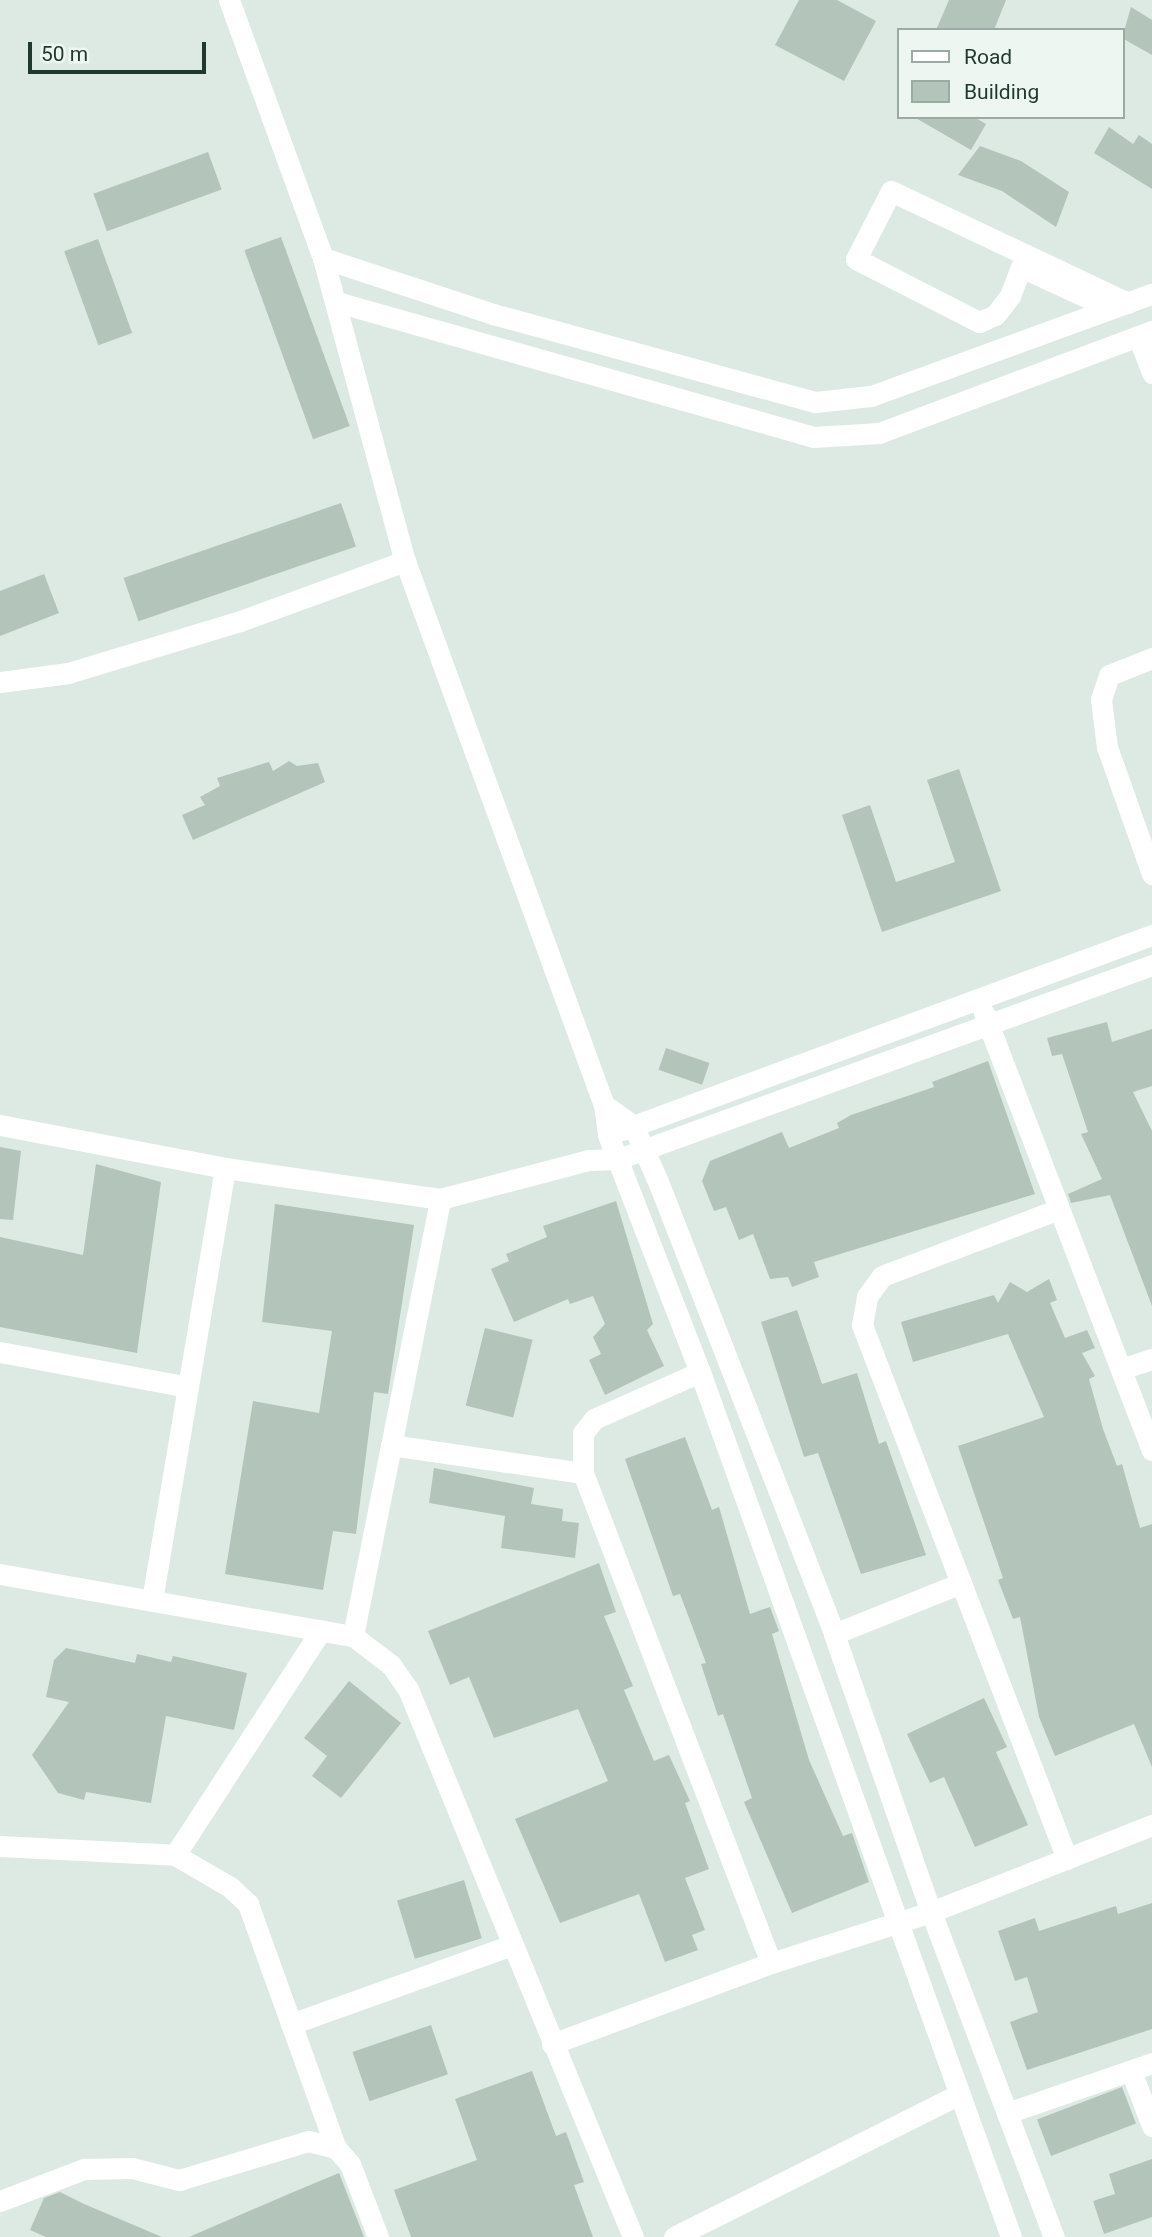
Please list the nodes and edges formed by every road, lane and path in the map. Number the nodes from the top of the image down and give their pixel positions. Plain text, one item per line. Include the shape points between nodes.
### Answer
1 (229, 0) edge
2 (323, 258) junction
3 (1152, 294) edge
4 (337, 302) junction
5 (1119, 305) junction
6 (1089, 317) junction
7 (1145, 333) edge
8 (1101, 348) junction
9 (1152, 373) edge
10 (405, 561) junction
11 (1152, 658) edge
12 (0, 682) edge
13 (1152, 874) edge
14 (1152, 935) edge
15 (1152, 965) edge
16 (979, 1001) junction
17 (988, 1024) junction
18 (604, 1105) junction
19 (0, 1125) edge
20 (633, 1125) junction
21 (608, 1135) junction
22 (643, 1147) junction
23 (618, 1159) junction
24 (589, 1160) junction
25 (225, 1168) junction
26 (440, 1199) junction
27 (1059, 1209) junction
28 (0, 1352) edge
29 (1152, 1359) edge
30 (1121, 1368) junction
31 (700, 1372) junction
32 (188, 1387) junction
33 (391, 1445) junction
34 (1152, 1450) edge
35 (583, 1473) junction
36 (0, 1574) edge
37 (961, 1583) junction
38 (152, 1600) junction
39 (321, 1630) junction
40 (834, 1634) junction
41 (353, 1636) junction
42 (1152, 1825) edge
43 (0, 1846) edge
44 (174, 1855) junction
45 (1067, 1859) junction
46 (931, 1912) junction
47 (898, 1922) junction
48 (512, 1945) junction
49 (771, 1963) junction
50 (291, 2024) junction
51 (552, 2044) junction
52 (1152, 2063) edge
53 (1131, 2071) junction
54 (959, 2094) junction
55 (1007, 2113) junction
56 (1152, 2126) edge
57 (335, 2148) junction
58 (0, 2201) edge
59 (378, 2237) edge
60 (633, 2237) edge
61 (674, 2237) edge
62 (1011, 2237) edge
63 (1054, 2237) edge

1 - 2 street
2 - 4 street
2 - 6 street via 494,314 796,401 871,396
3 - 5 street
4 - 8 street via 813,437 879,433
4 - 10 street
5 - 5 street via 891,191 856,259 979,322 995,315 1010,296 1021,267
5 - 6 street
6 - 8 street
7 - 8 street
7 - 9 street
10 - 12 street via 240,621 68,673
10 - 18 street
11 - 13 street via 1108,675 1101,700 1107,747
14 - 16 street
15 - 17 street
16 - 17 street
16 - 20 street
17 - 22 street
17 - 27 street
18 - 20 street
18 - 21 street
19 - 25 street
20 - 21 street
20 - 22 street
21 - 23 street
21 - 24 street
22 - 23 street
22 - 40 street
23 - 24 street
23 - 31 street
24 - 26 street
25 - 26 street
25 - 32 street
26 - 33 street
27 - 30 street
27 - 37 street via 904,1263 882,1276 867,1297 862,1325
28 - 32 street
29 - 30 street
30 - 34 street
31 - 35 street via 593,1419 583,1433
31 - 47 street
32 - 38 street
33 - 35 street
33 - 41 street
35 - 49 street
36 - 38 street
37 - 40 street
37 - 45 street
38 - 39 street
39 - 41 street
39 - 44 street
40 - 46 street
41 - 48 street via 391,1665 408,1689
42 - 45 street
43 - 44 street
44 - 50 street via 230,1887 247,1904
45 - 46 street
46 - 47 street
46 - 55 street
47 - 49 street
47 - 54 street
48 - 50 street
48 - 51 street
49 - 51 street
50 - 57 street
51 - 60 street
52 - 53 street
53 - 55 street
53 - 56 street
54 - 61 street
54 - 62 street
55 - 63 street
57 - 58 street via 308,2141 179,2180 132,2168 84,2169
57 - 59 street via 350,2164

